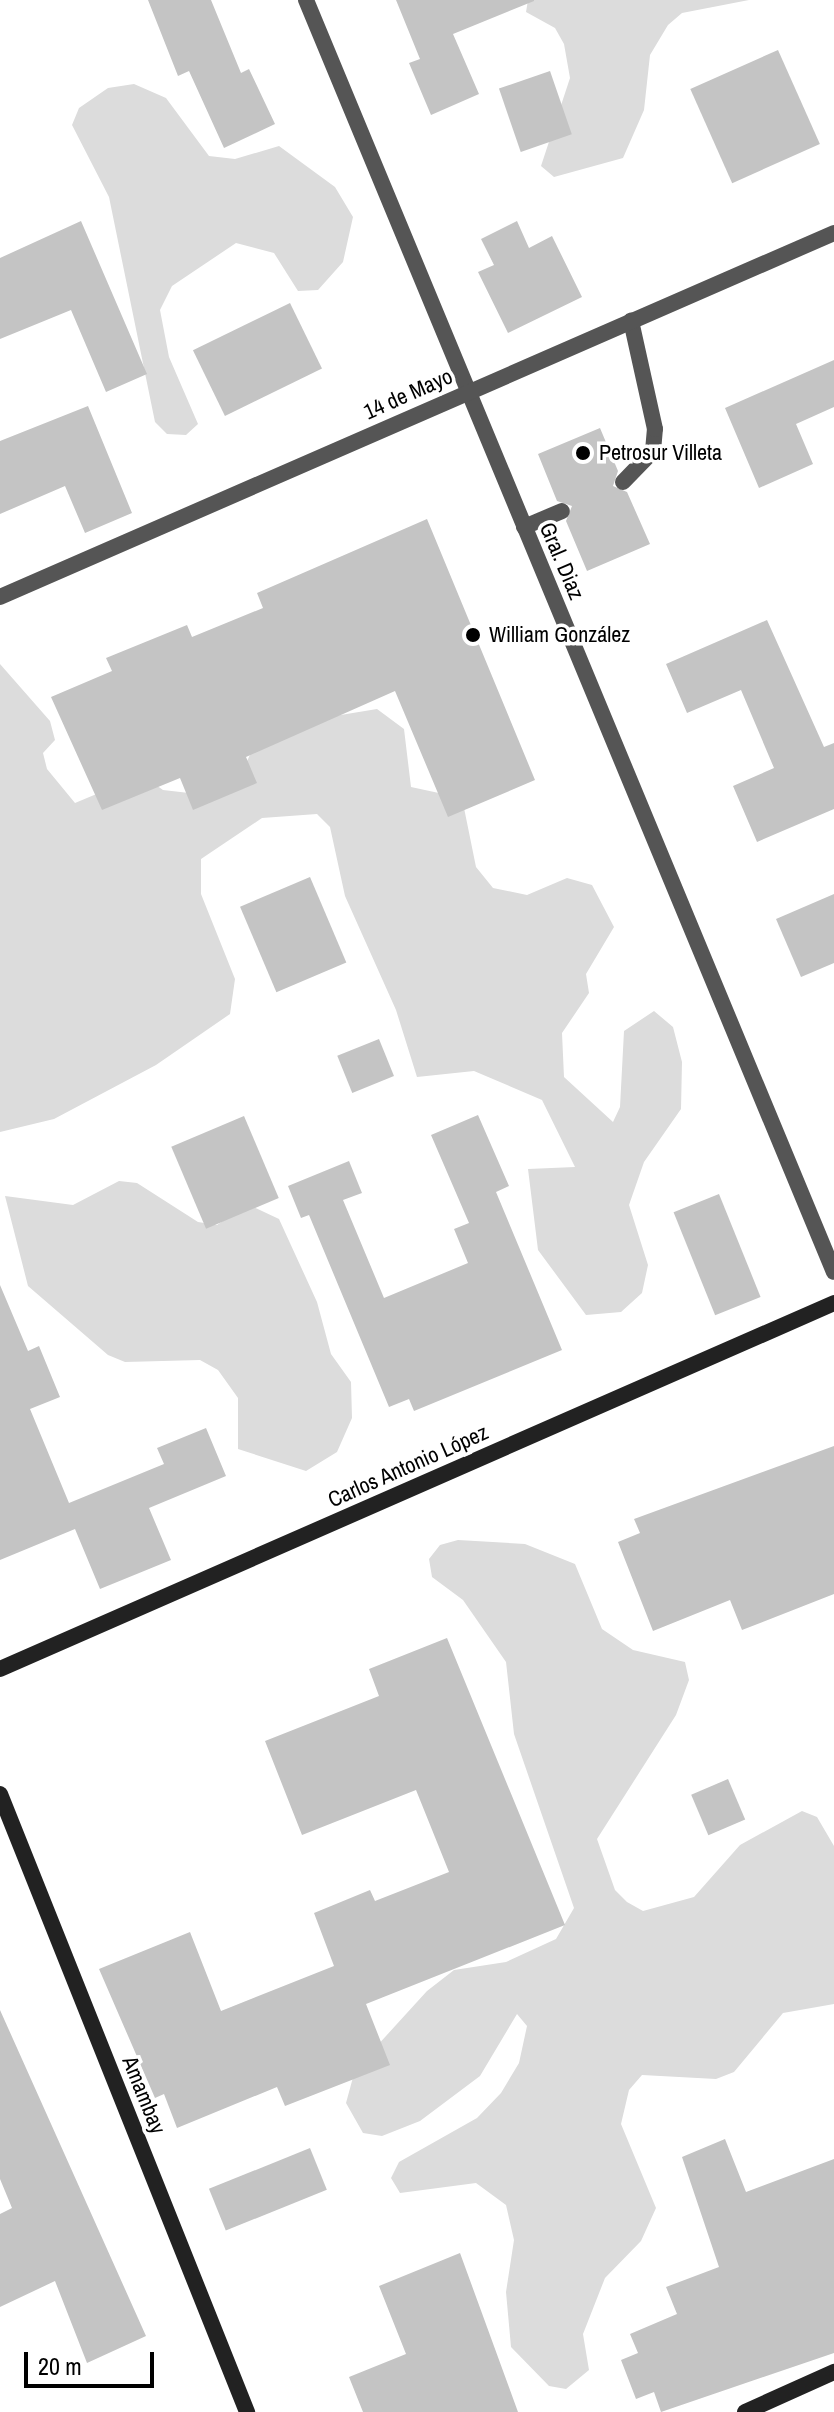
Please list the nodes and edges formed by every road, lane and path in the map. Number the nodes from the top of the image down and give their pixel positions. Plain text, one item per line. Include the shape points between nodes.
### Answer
1 (306, 0) edge
2 (834, 233) edge
3 (631, 321) junction
4 (468, 392) junction
5 (623, 482) dead end
6 (562, 511) dead end
7 (524, 527) junction
8 (0, 597) edge
9 (834, 1272) edge
10 (834, 1303) edge
11 (0, 1669) edge
12 (0, 1794) edge
13 (834, 2372) edge
14 (247, 2412) edge
15 (745, 2412) edge

1 - 4 street, Gral. Diaz
2 - 3 street, 14 de Mayo
3 - 4 street, 14 de Mayo
3 - 5 street via 655,429 653,451
4 - 7 street, Gral. Diaz
4 - 8 street, 14 de Mayo
6 - 7 street
7 - 9 street, Gral. Diaz
10 - 11 main road, Carlos Antonio López
12 - 14 main road, Amambay
13 - 15 main road

